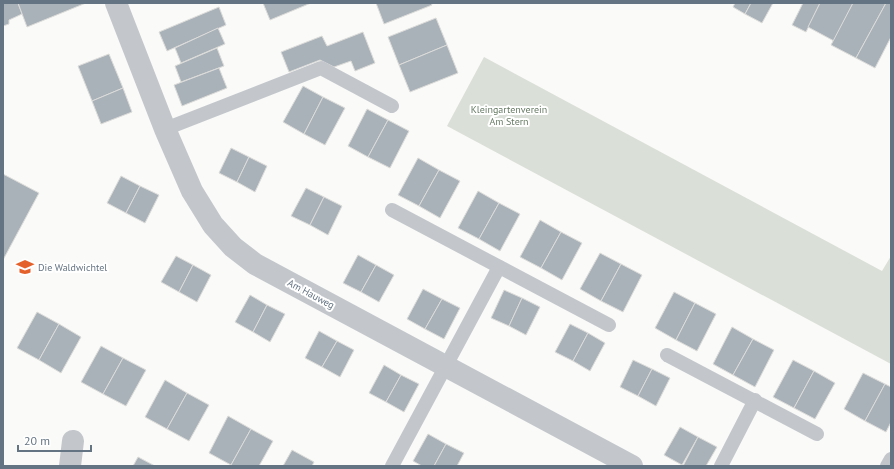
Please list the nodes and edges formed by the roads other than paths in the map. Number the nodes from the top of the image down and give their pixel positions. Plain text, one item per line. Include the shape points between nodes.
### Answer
1 (116, 3) edge
2 (392, 106) dead end
3 (165, 129) junction
4 (392, 210) dead end
5 (499, 266) junction
6 (609, 325) dead end
7 (667, 355) dead end
8 (445, 366) junction
9 (755, 400) junction
10 (817, 434) dead end
11 (73, 441) dead end
12 (891, 459) edge
13 (70, 466) edge
14 (392, 466) edge
15 (632, 466) edge
16 (721, 466) edge
17 (888, 466) edge

1 - 3 street, Am Hauweg
2 - 3 lane via 321,68
3 - 8 street, Am Hauweg via 192,191 213,226 233,247 255,264
4 - 5 lane
5 - 6 lane
5 - 8 lane
7 - 9 lane
8 - 14 lane
8 - 15 street, Am Hauweg
9 - 10 lane
9 - 16 lane
11 - 13 street
12 - 17 lane

